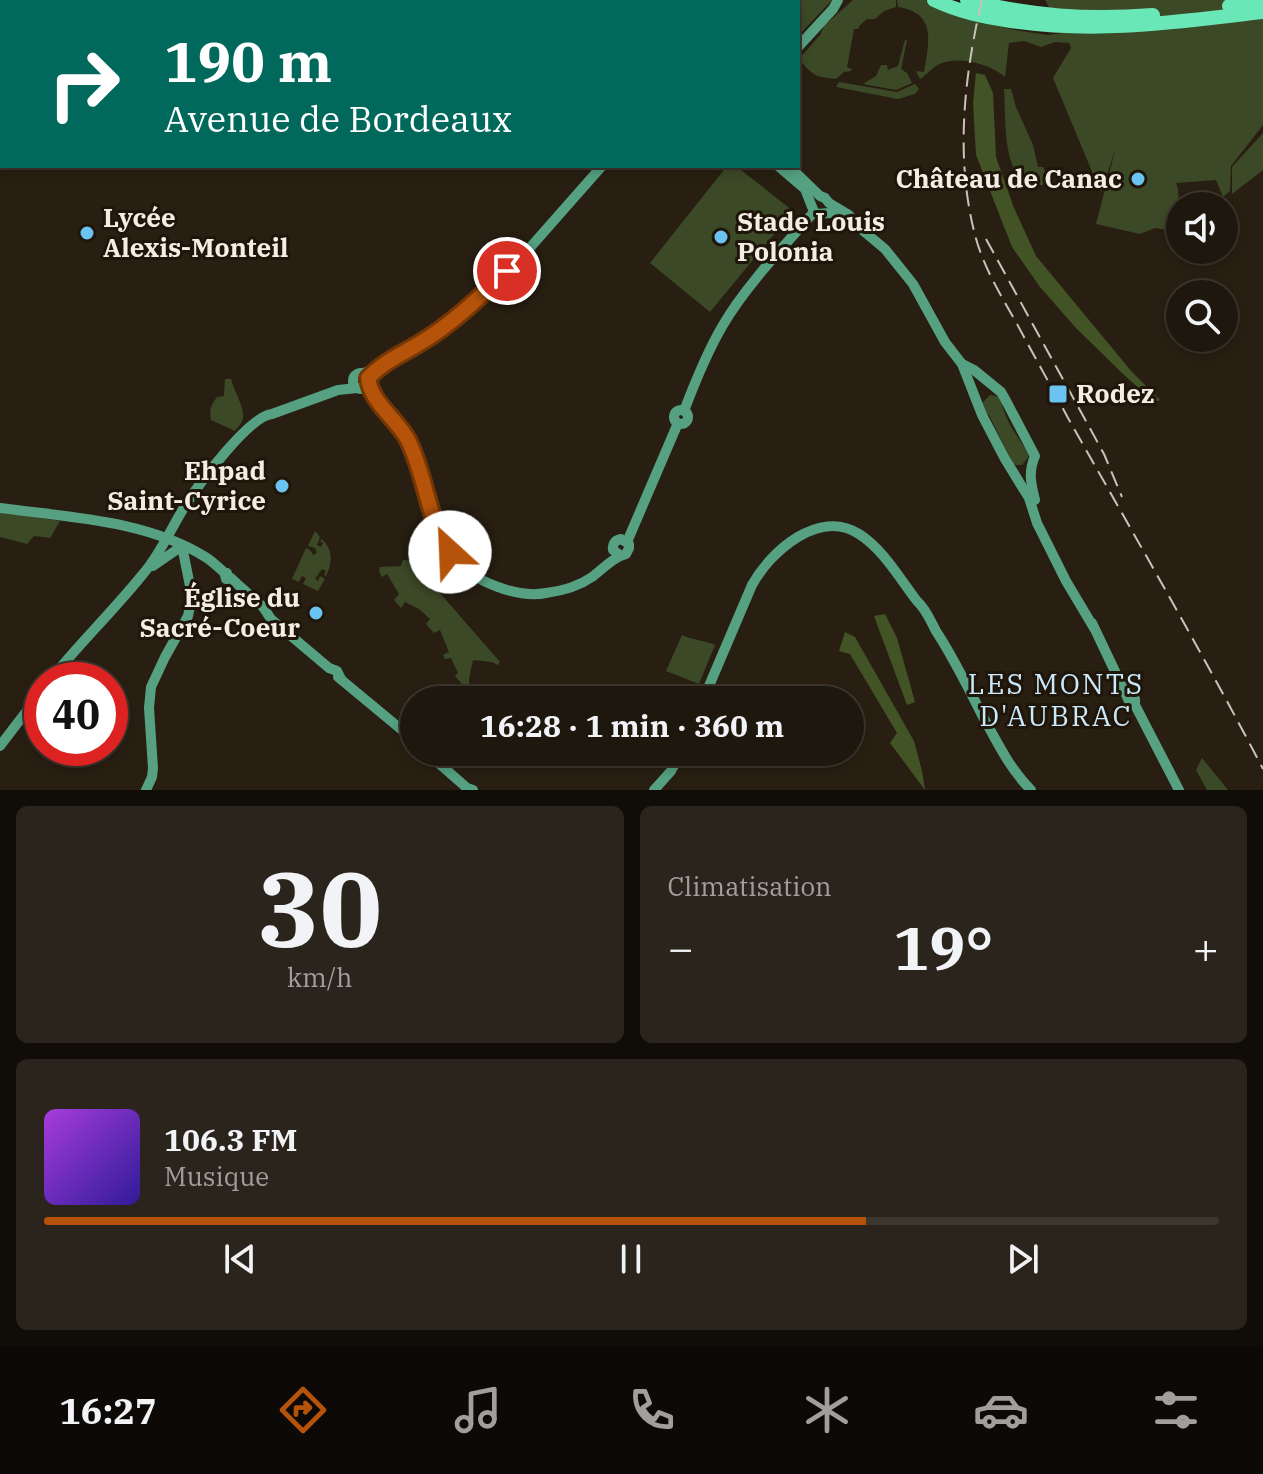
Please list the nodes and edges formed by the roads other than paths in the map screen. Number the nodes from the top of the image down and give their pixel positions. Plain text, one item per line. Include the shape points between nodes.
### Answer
1 (847, 0) edge
2 (934, 0) edge
3 (967, 0) edge
4 (1263, 2) edge
5 (836, 4) edge
6 (1263, 14) edge
7 (800, 45) edge
8 (600, 168) edge
9 (780, 168) edge
10 (791, 168) edge
11 (820, 205) junction
12 (962, 364) junction
13 (362, 382) junction
14 (0, 508) edge
15 (162, 537) junction
16 (182, 546) junction
17 (145, 572) junction
18 (1094, 628) junction
19 (65, 662) edge
20 (709, 686) edge
21 (24, 715) edge
22 (400, 730) edge
23 (0, 746) edge
24 (442, 766) edge
25 (674, 766) edge
26 (469, 789) edge
27 (146, 790) edge
28 (654, 790) edge
29 (1031, 790) edge
30 (1179, 790) edge

1 - 5 main road
2 - 6 highway via 966,13 1071,28 1188,25
3 - 4 highway via 1079,18
5 - 7 main road
8 - 13 main road via 495,283
9 - 11 main road
10 - 11 main road
11 - 12 main road via 849,215 885,249
11 - 13 main road via 724,323 684,411 687,420 678,423 626,537 629,551 615,555 573,586 545,594 512,592 468,572 441,540 407,438
12 - 18 main road via 982,415
12 - 18 main road via 1001,392 1032,449 1030,476 1036,502
13 - 15 main road via 264,414 230,447
14 - 15 main road via 113,523
15 - 16 main road
15 - 17 main road
16 - 17 main road
16 - 22 main road via 208,558
16 - 27 main road via 190,606 149,700 153,756
17 - 19 main road
18 - 30 main road
20 - 29 main road via 759,572 770,559 810,531 838,527 856,532 917,601 1000,749
21 - 23 main road
24 - 26 main road
25 - 28 main road

